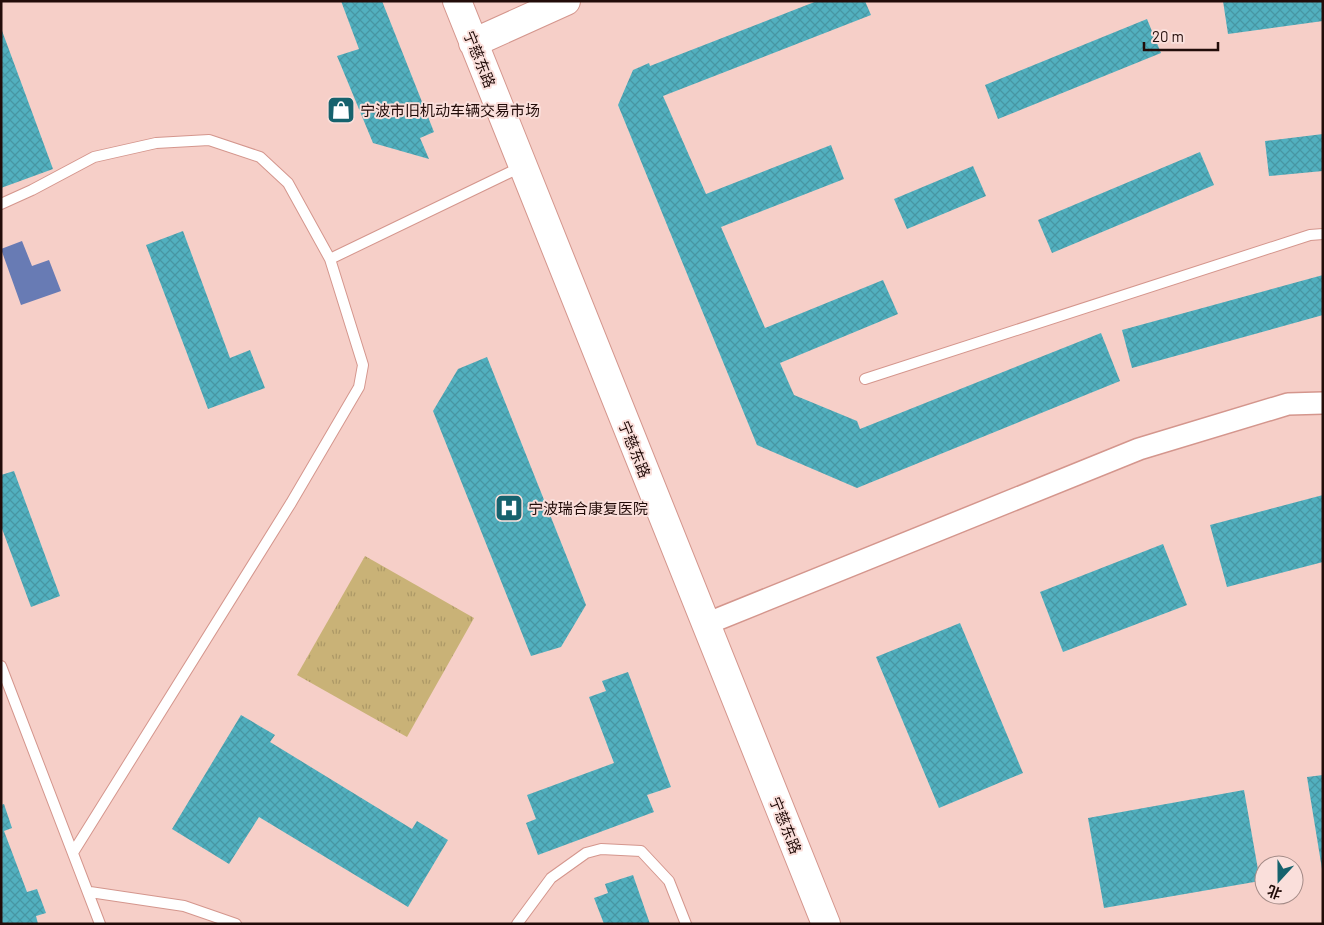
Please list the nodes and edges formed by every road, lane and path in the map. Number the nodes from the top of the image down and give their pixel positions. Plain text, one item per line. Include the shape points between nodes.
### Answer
1 (457, 1) edge
2 (566, 1) edge
3 (473, 43) junction
4 (523, 166) junction
5 (1, 204) edge
6 (1323, 234) edge
7 (330, 259) junction
8 (865, 380) dead end
9 (1323, 403) edge
10 (706, 624) junction
11 (1, 666) edge
12 (74, 851) junction
13 (90, 892) junction
14 (100, 924) edge
15 (236, 924) edge
16 (517, 924) edge
17 (686, 924) edge
18 (826, 924) edge

1 - 3 main road, 宁慈东路
2 - 3 main road
3 - 4 main road, 宁慈东路
4 - 7 lane
4 - 10 main road, 宁慈东路
5 - 7 lane via 94,157 156,143 209,140 260,158 288,183
6 - 8 lane via 1300,238
7 - 12 lane via 363,365 359,387 291,503
9 - 10 street via 1288,404 1139,449
10 - 18 main road, 宁慈东路
11 - 12 lane
12 - 13 lane
13 - 14 lane
13 - 15 lane via 184,906
16 - 17 lane via 551,878 586,853 601,849 641,851 669,881

